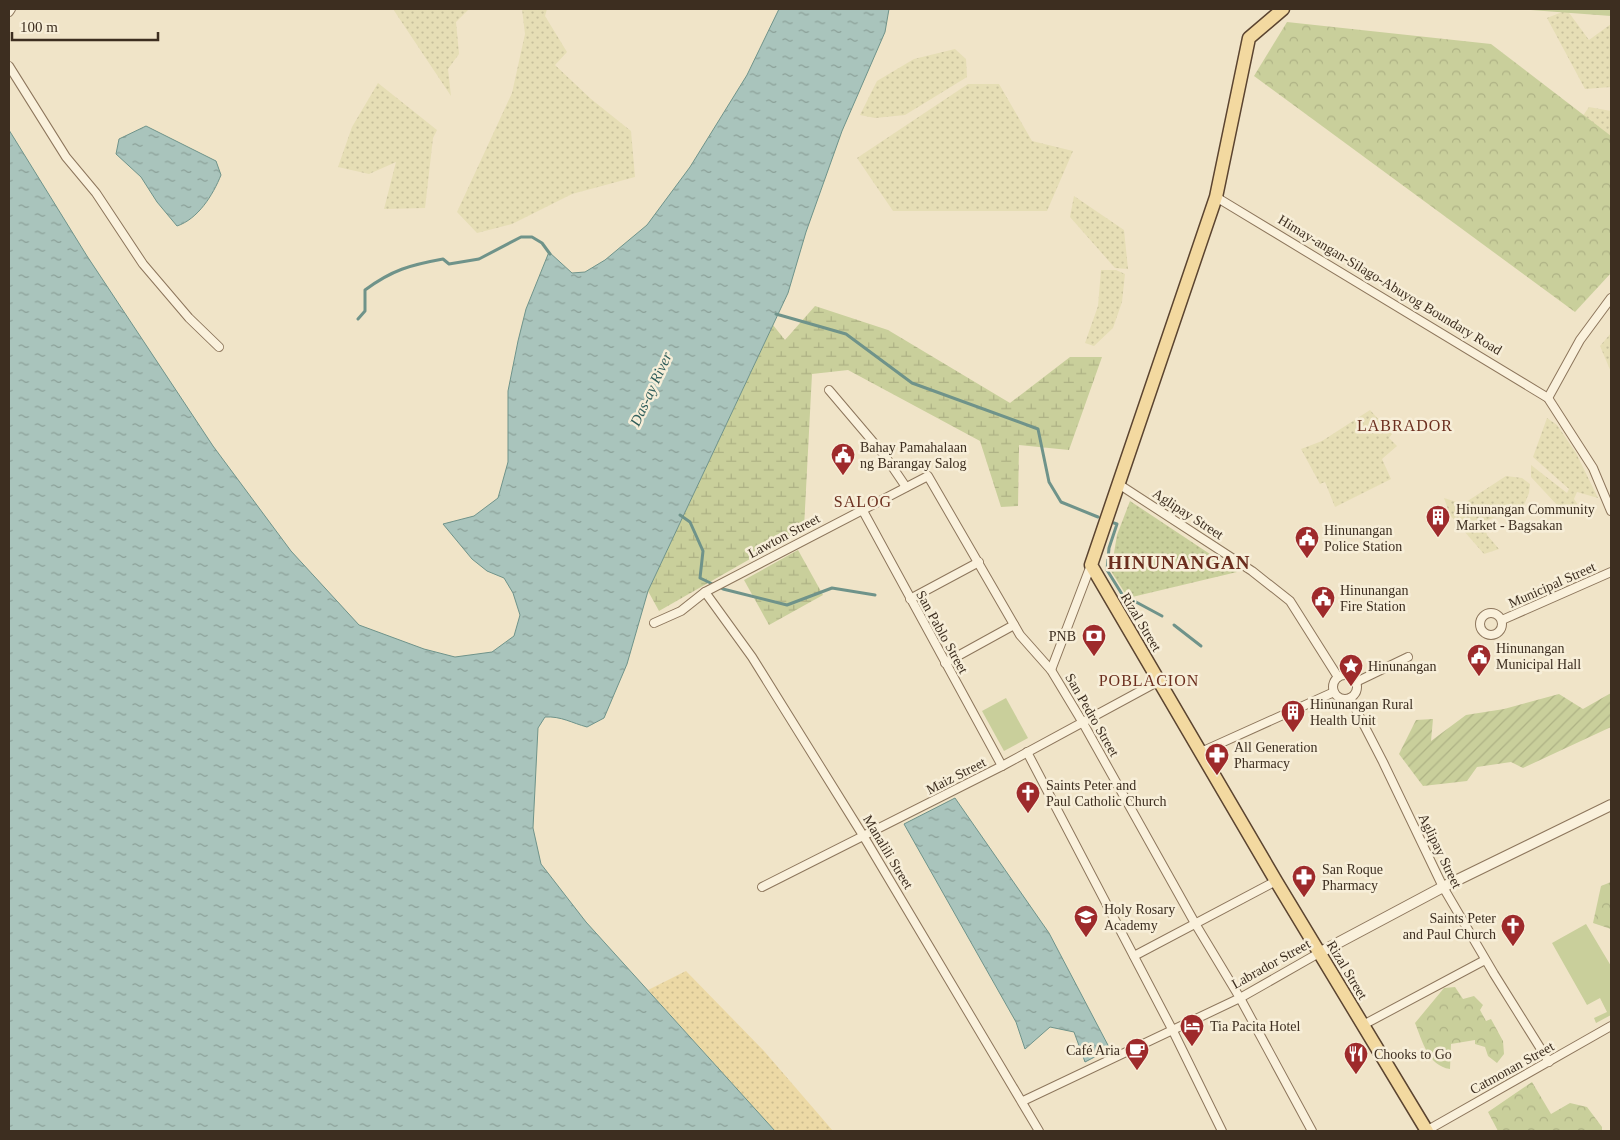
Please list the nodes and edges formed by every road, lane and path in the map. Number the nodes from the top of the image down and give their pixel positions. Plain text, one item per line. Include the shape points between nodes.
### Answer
1 (11, 9) edge
2 (1283, 9) edge
3 (9, 12) edge
4 (9, 66) edge
5 (1216, 197) junction
6 (1611, 298) edge
7 (220, 348) dead end
8 (829, 390) dead end
9 (1548, 398) junction
10 (928, 476) joint
11 (1120, 485) junction
12 (906, 487) junction
13 (862, 509) junction
14 (1611, 511) edge
15 (979, 562) junction
16 (1091, 565) junction
17 (1611, 572) edge
18 (705, 592) junction
19 (910, 599) junction
20 (1502, 620) dead end
21 (654, 623) dead end
22 (1014, 624) junction
23 (1408, 657) dead end
24 (945, 663) junction
25 (1051, 670) junction
26 (1338, 677) junction
27 (1159, 680) junction
28 (1356, 682) junction
29 (1334, 692) junction
30 (1350, 698) junction
31 (1083, 723) junction
32 (1027, 752) junction
33 (1201, 752) junction
34 (1002, 766) junction
35 (1611, 804) edge
36 (864, 837) junction
37 (1276, 881) junction
38 (762, 887) dead end
39 (1443, 887) junction
40 (1196, 925) junction
41 (1319, 952) junction
42 (1134, 956) junction
43 (1485, 960) junction
44 (1240, 998) junction
45 (1362, 1025) junction
46 (1611, 1026) edge
47 (1173, 1031) junction
48 (1549, 1062) junction
49 (1023, 1101) junction
50 (1039, 1131) edge
51 (1222, 1131) edge
52 (1312, 1131) edge
53 (1427, 1131) edge

1 - 3 street
2 - 5 main road via 1249,38
4 - 7 street via 66,157 96,193 143,264
5 - 9 street, Himay-angan-Silago-Abuyog Boundary Road
5 - 11 main road
6 - 9 street via 1580,340
8 - 12 street via 885,456
9 - 14 street via 1593,468
10 - 12 street, Lawton Street
10 - 15 street, San Pedro Street
11 - 16 main road
11 - 26 street, Aglipay Street via 1252,571 1290,602
12 - 13 street, Lawton Street
13 - 18 street, Lawton Street
13 - 19 street, San Pablo Street
15 - 19 street
15 - 22 street, San Pedro Street
16 - 25 street
16 - 27 main road, Rizal Street
17 - 20 street, Municipal Street
18 - 21 street, Lawton Street via 681,611
18 - 36 street, Manalili Street via 752,657
19 - 24 street, San Pablo Street
22 - 24 street
22 - 25 street, San Pedro Street
23 - 28 street
24 - 34 street, San Pablo Street
25 - 31 street, San Pedro Street
26 - 28 street via 1346,675
26 - 29 street via 1334,682
27 - 31 street, Maiz Street
27 - 33 main road, Rizal Street
28 - 30 street via 1355,693
29 - 30 street via 1339,697
29 - 33 street
30 - 39 street, Aglipay Street
31 - 32 street, Maiz Street
31 - 40 street, San Pedro Street
32 - 34 street, Maiz Street
32 - 42 street
33 - 37 main road, Rizal Street
34 - 36 street, Maiz Street
35 - 39 street, Labrador Street
36 - 38 street, Maiz Street
36 - 49 street, Manalili Street
37 - 40 street
37 - 41 main road, Rizal Street
39 - 41 street, Labrador Street
39 - 43 street, Aglipay Street
40 - 42 street
40 - 44 street, San Pedro Street
41 - 44 street, Labrador Street
41 - 45 main road, Rizal Street
42 - 47 street
43 - 45 street
43 - 48 street, Aglipay Street
44 - 47 street, Labrador Street
44 - 52 street, San Pedro Street
45 - 53 main road, Rizal Street
46 - 48 street, Catmonan Street
47 - 49 street, Labrador Street
47 - 51 street
48 - 53 street, Catmonan Street
49 - 50 street, Manalili Street

